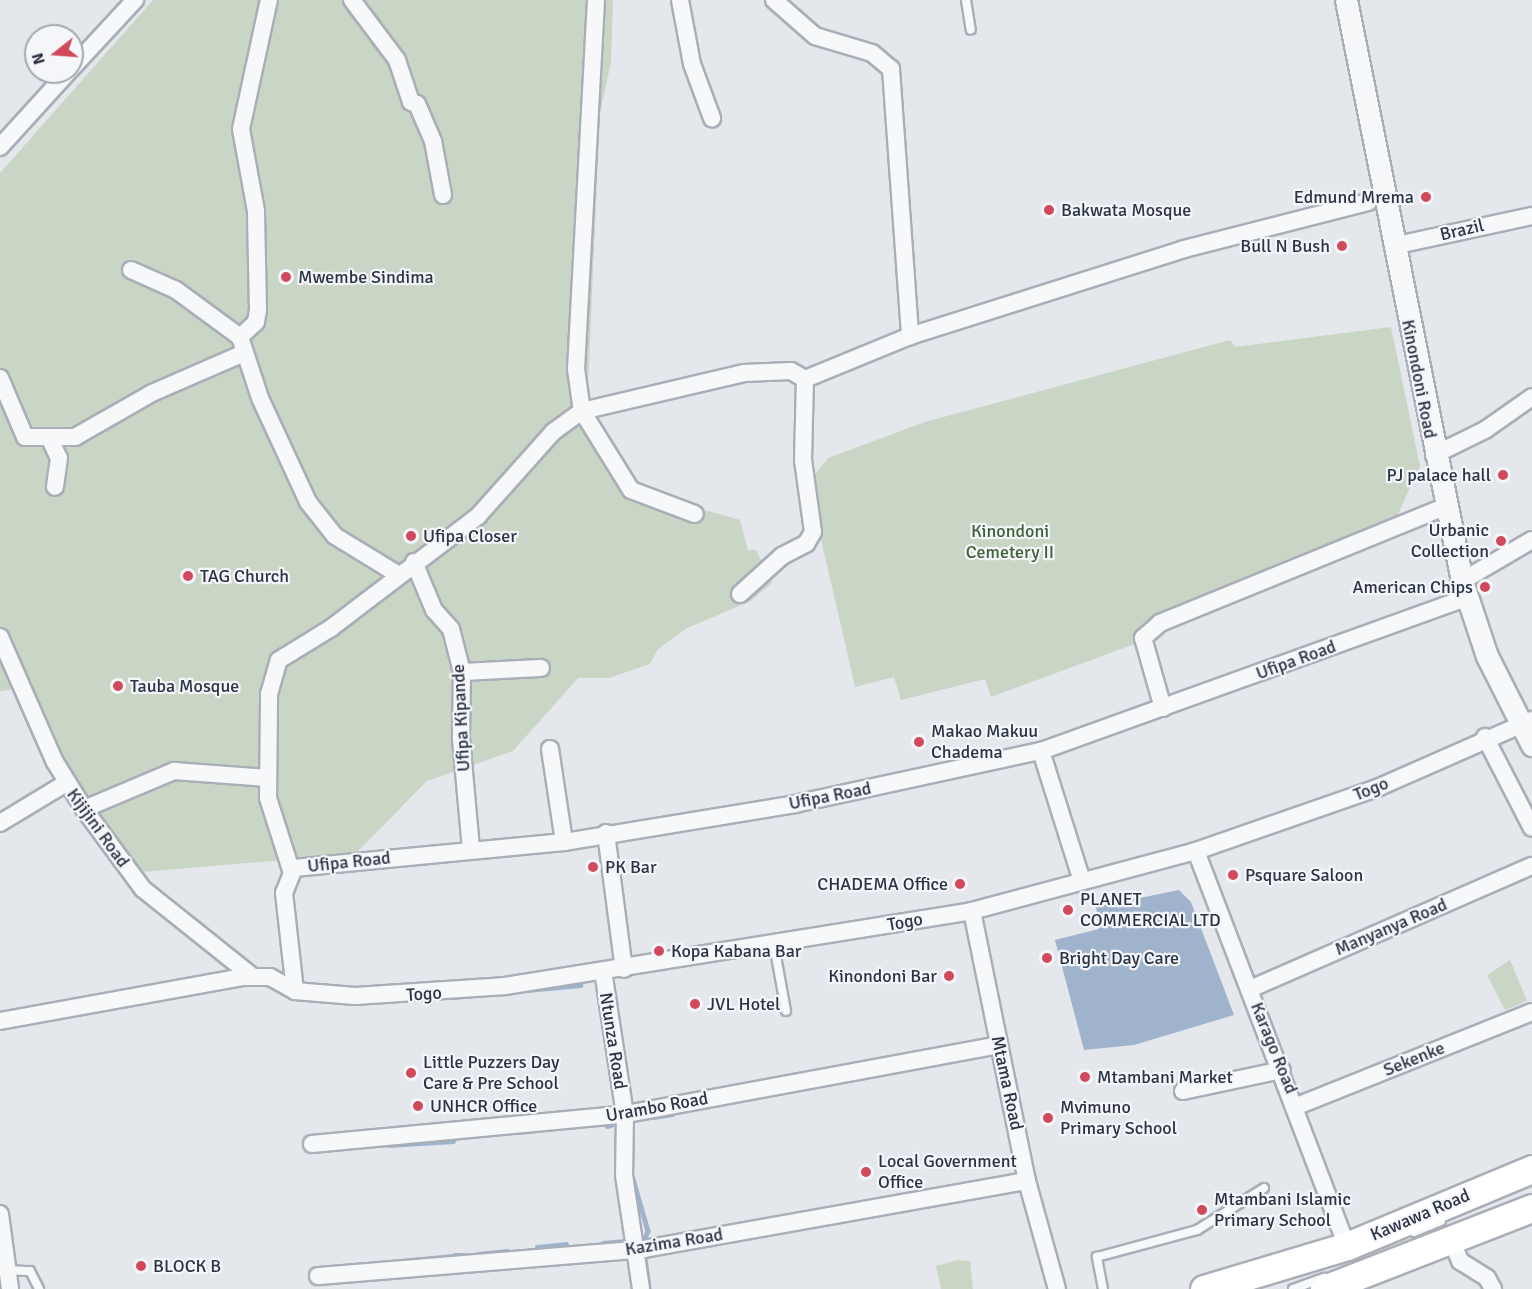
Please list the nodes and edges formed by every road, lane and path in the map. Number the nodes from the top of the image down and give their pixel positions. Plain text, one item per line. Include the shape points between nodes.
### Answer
1 (135, 0) edge
2 (269, 0) edge
3 (352, 0) edge
4 (596, 0) edge
5 (680, 0) edge
6 (774, 0) edge
7 (966, 0) edge
8 (1346, 0) edge
9 (971, 30) dead end
10 (84, 55) edge
11 (57, 84) edge
12 (712, 118) dead end
13 (0, 147) edge
14 (443, 195) dead end
15 (1368, 202) dead end
16 (1532, 216) edge
17 (1393, 246) junction
18 (131, 270) dead end
19 (910, 336) junction
20 (242, 345) junction
21 (0, 378) edge
22 (805, 379) junction
23 (1532, 397) edge
24 (582, 411) junction
25 (7, 420) edge
26 (49, 437) junction
27 (1434, 455) junction
28 (55, 487) dead end
29 (1444, 507) junction
30 (695, 513) dead end
31 (1532, 540) edge
32 (414, 562) junction
33 (399, 574) junction
34 (1465, 589) junction
35 (740, 594) dead end
36 (0, 637) edge
37 (541, 668) dead end
38 (462, 672) junction
39 (1163, 708) junction
40 (1527, 723) edge
41 (1485, 737) junction
42 (1532, 745) edge
43 (550, 750) dead end
44 (1041, 751) junction
45 (268, 778) junction
46 (66, 783) junction
47 (84, 809) junction
48 (0, 823) edge
49 (1532, 828) edge
50 (606, 833) junction
51 (564, 842) junction
52 (471, 849) junction
53 (1196, 851) junction
54 (1532, 866) edge
55 (291, 870) junction
56 (1081, 878) junction
57 (972, 911) junction
58 (774, 945) junction
59 (624, 969) junction
60 (603, 971) junction
61 (252, 976) junction
62 (1250, 989) junction
63 (295, 991) junction
64 (786, 1011) dead end
65 (1532, 1012) edge
66 (0, 1021) edge
67 (999, 1045) junction
68 (1282, 1070) junction
69 (1183, 1091) dead end
70 (1297, 1106) junction
71 (625, 1114) junction
72 (312, 1144) dead end
73 (1532, 1168) edge
74 (1532, 1180) edge
75 (1027, 1181) junction
76 (1264, 1188) dead end
77 (1532, 1198) edge
78 (1532, 1208) edge
79 (1468, 1209) dead end
80 (1457, 1214) dead end
81 (0, 1221) edge
82 (1452, 1241) junction
83 (1347, 1246) junction
84 (637, 1249) junction
85 (8, 1270) junction
86 (318, 1276) dead end
87 (1353, 1284) edge
88 (10, 1289) edge
89 (39, 1289) edge
90 (641, 1289) edge
91 (1056, 1289) edge
92 (1103, 1289) edge
93 (1204, 1289) edge
94 (1231, 1289) edge
95 (1293, 1289) edge
96 (1324, 1289) edge
97 (1493, 1289) edge

1 - 10 street
2 - 20 street via 241,129 256,211 258,310 256,322
3 - 14 street via 397,60 411,102 417,104 433,141
4 - 24 street via 576,369
5 - 12 street via 692,63
6 - 19 street via 815,36 872,53 891,69
7 - 9 lane
8 - 17 street, Kinondoni Road
11 - 13 street
15 - 19 street via 1184,249
16 - 17 street, Brazil
17 - 27 street, Kinondoni Road
18 - 20 street via 176,290
19 - 22 street
20 - 26 street via 75,437
20 - 33 street via 292,472 321,522 358,553
21 - 25 street
22 - 24 street via 791,371 744,373
22 - 35 street via 803,460 813,532 806,544 782,556
23 - 27 street via 1485,430
24 - 30 street via 617,476 631,490
24 - 32 street via 553,432 478,516
25 - 26 street via 28,439
26 - 28 street via 59,458
27 - 29 street, Kinondoni Road
29 - 34 street, Kinondoni Road
29 - 39 street via 1160,623 1143,638
31 - 34 street, Ufipa Road
32 - 33 street
32 - 38 street, Ufipa Kipande via 434,610 451,629
33 - 45 street via 279,660 269,694
34 - 39 street, Ufipa Road
34 - 40 street, Kinondoni Road via 1487,656
36 - 46 street, Kijijini Road
37 - 38 street
38 - 52 street, Ufipa Kipande via 461,739
39 - 44 street, Ufipa Road
40 - 41 street, Togo
40 - 42 street, Kinondoni Road
41 - 49 street
41 - 53 street, Togo via 1377,788
43 - 51 street
44 - 50 street, Ufipa Road via 795,804
44 - 56 street
45 - 47 street via 174,771
45 - 55 street via 273,824
46 - 47 street, Kijijini Road
46 - 48 street
47 - 61 street, Kijijini Road via 143,889
50 - 51 street, Ufipa Road
50 - 59 street, Ntunza Road
51 - 52 street, Ufipa Road
52 - 55 street, Ufipa Road
53 - 56 street, Togo
53 - 62 street, Karago Road
54 - 62 street, Manyanya Road
55 - 63 street, Ufipa Road via 284,893
56 - 57 street, Togo
57 - 58 street, Togo
57 - 67 street, Mtama Road
58 - 59 street, Togo
58 - 64 lane
59 - 60 street, Togo
60 - 63 street, Togo via 399,995
60 - 71 street, Ntunza Road
61 - 63 street, Togo via 270,977
61 - 66 street
62 - 68 street, Karago Road
65 - 70 street, Sekenke
67 - 71 street, Urambo Road
67 - 75 street, Mtama Road
68 - 69 street
68 - 70 street, Karago Road
70 - 83 street, Karago Road
71 - 72 street, Urambo Road
71 - 84 street, Ntunza Road via 624,1175
73 - 83 main road, Kawawa Road
74 - 79 lane, Kawawa Road
75 - 84 street, Kazima Road
75 - 91 street, Mtama Road
76 - 92 lane via 1197,1230 1097,1257
77 - 95 lane, Kawawa Road
78 - 82 main road, Kawawa Road
80 - 94 lane, Kawawa Road
81 - 85 street
82 - 87 main road, Kawawa Road
82 - 97 street via 1460,1261 1487,1278
83 - 93 main road, Kawawa Road
84 - 86 street, Kazima Road
84 - 90 street, Ntunza Road
85 - 88 street
85 - 89 lane via 30,1270
87 - 96 main road, Kawawa Road

